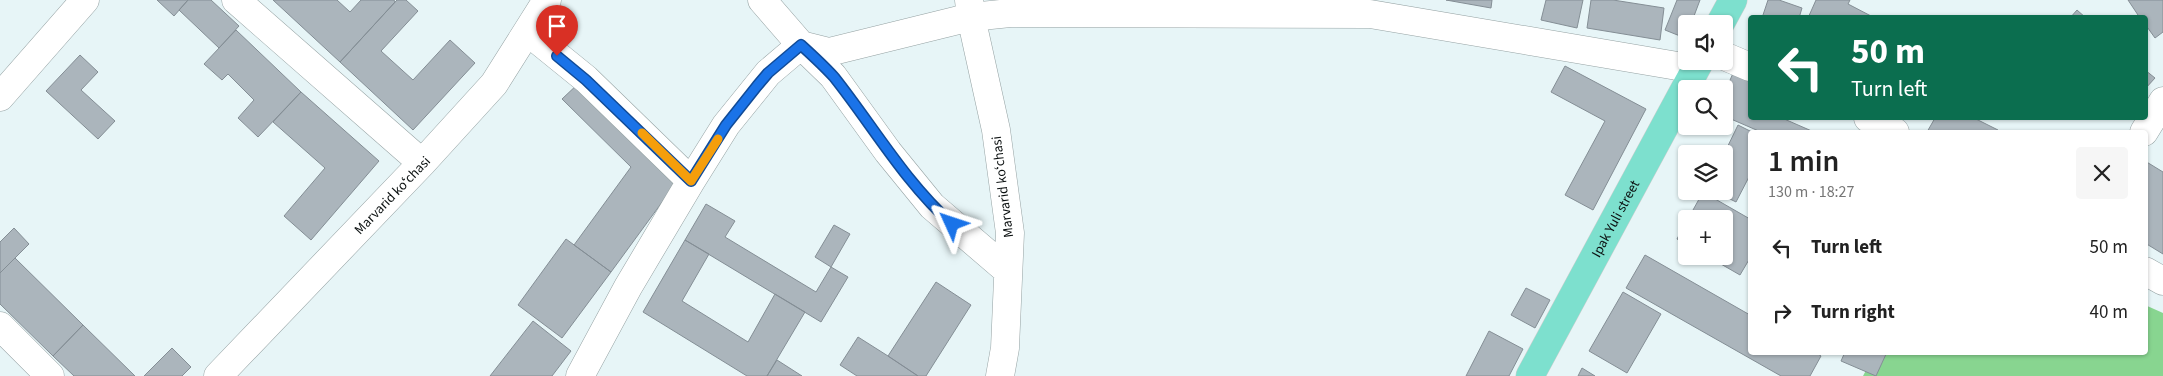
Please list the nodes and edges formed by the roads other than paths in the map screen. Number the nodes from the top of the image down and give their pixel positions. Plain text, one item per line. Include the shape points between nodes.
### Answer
1 (85, 0) edge
2 (236, 0) edge
3 (547, 0) edge
4 (762, 0) edge
5 (1733, 0) edge
6 (1372, 7) edge
7 (970, 8) edge
8 (1725, 15) edge
9 (528, 32) junction
10 (801, 45) junction
11 (1733, 60) edge
12 (1678, 61) edge
13 (1748, 66) edge
14 (1695, 70) edge
15 (0, 97) edge
16 (2163, 101) edge
17 (1872, 120) edge
18 (1891, 130) edge
19 (2145, 130) edge
20 (422, 163) junction
21 (691, 181) junction
22 (1008, 272) junction
23 (2148, 273) edge
24 (2163, 281) edge
25 (0, 326) edge
26 (50, 376) edge
27 (218, 376) edge
28 (580, 376) edge
29 (1000, 376) edge
30 (1530, 376) edge

1 - 15 street
2 - 20 street
3 - 9 street, Marvarid koʻchasi
4 - 10 street
5 - 8 main road
6 - 7 street via 1010,13
6 - 12 street
7 - 10 street via 829,52
7 - 22 street, Marvarid koʻchasi via 996,130 1010,233
9 - 20 street, Marvarid koʻchasi via 494,84
9 - 21 street via 586,80
10 - 21 street via 768,73 726,125
10 - 22 street via 833,76 932,206
11 - 13 street
14 - 30 main road, Ipak Yuli street
16 - 19 street
17 - 18 street
20 - 27 street, Marvarid koʻchasi
21 - 28 street
22 - 29 street, Marvarid koʻchasi via 1005,348
23 - 24 street
25 - 26 street

